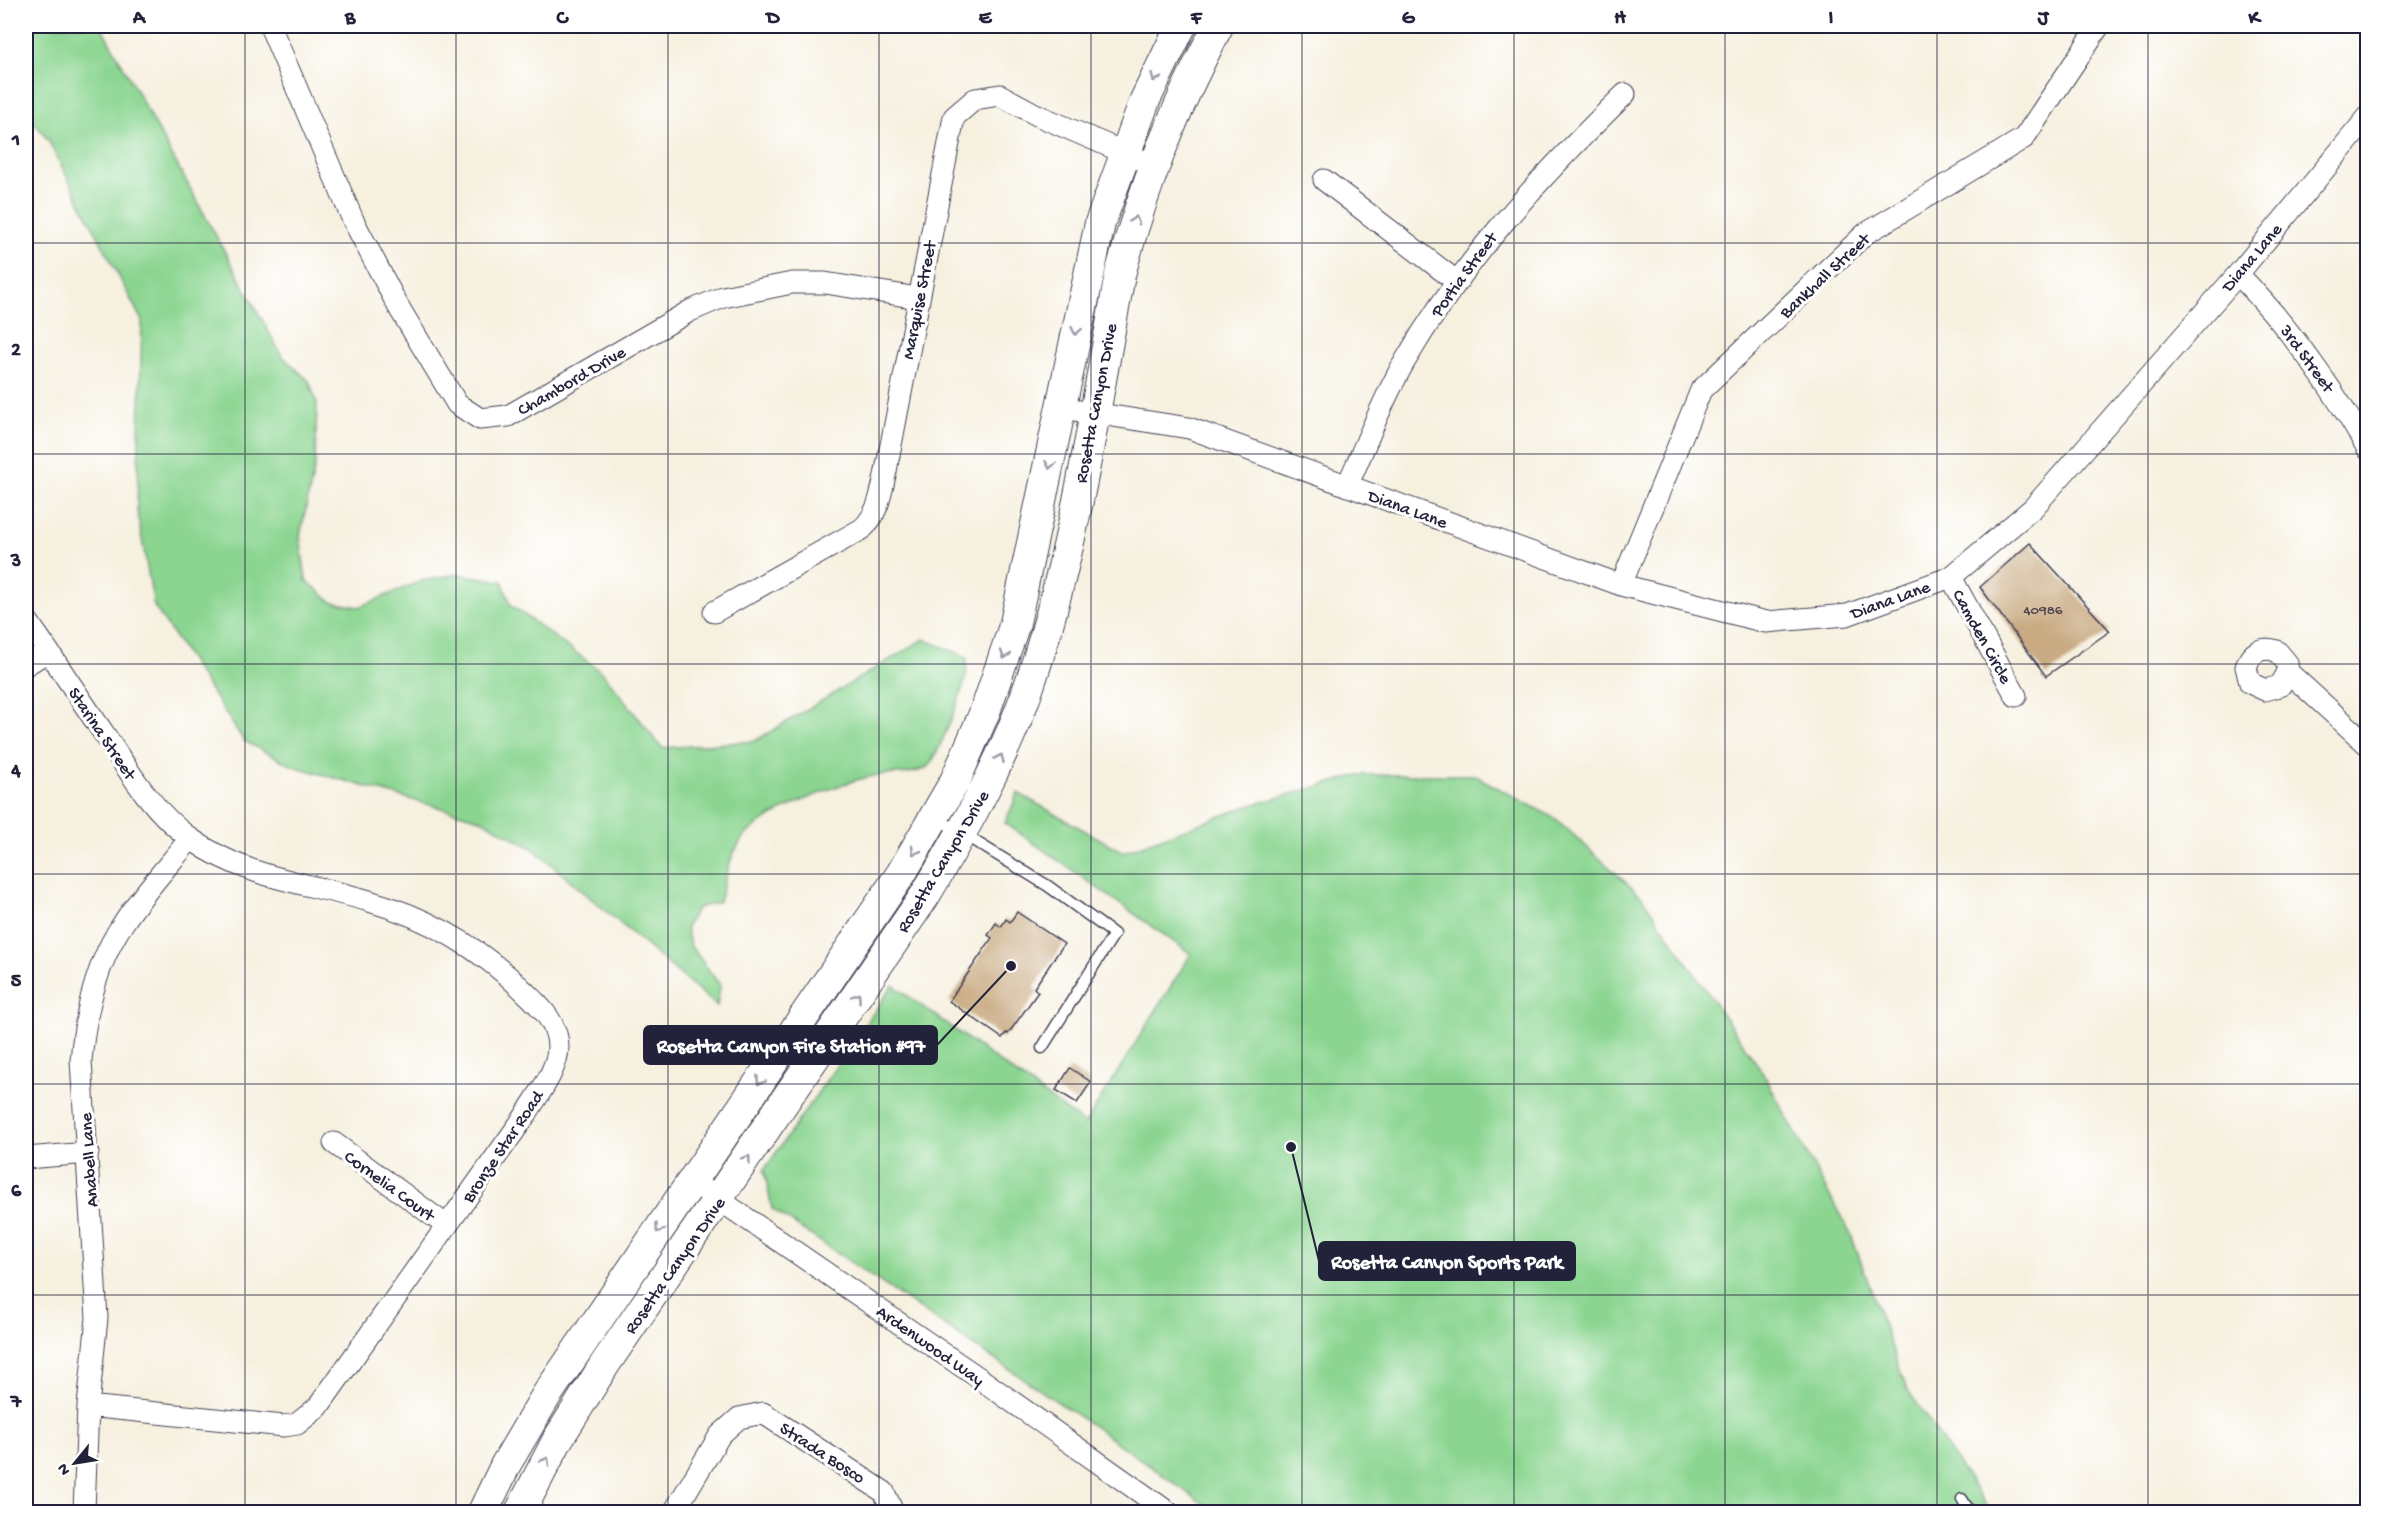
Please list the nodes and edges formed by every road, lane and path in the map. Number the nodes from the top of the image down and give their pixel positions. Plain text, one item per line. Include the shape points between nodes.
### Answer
1 (270, 26) edge
2 (1181, 26) edge
3 (1218, 26) edge
4 (2099, 26) edge
5 (1625, 94) dead end
6 (2367, 117) edge
7 (1124, 153) junction
8 (1153, 165) junction
9 (1324, 180) dead end
10 (2238, 274) junction
11 (1456, 281) junction
12 (918, 298) junction
13 (1061, 408) junction
14 (1094, 414) junction
15 (2367, 449) edge
16 (1347, 486) junction
17 (1951, 577) junction
18 (1621, 585) junction
19 (714, 612) dead end
20 (26, 619) edge
21 (48, 651) junction
22 (26, 665) edge
23 (2288, 672) dead end
24 (2016, 696) dead end
25 (2367, 745) edge
26 (934, 816) junction
27 (963, 832) junction
28 (190, 839) junction
29 (1042, 1048) dead end
30 (334, 1143) dead end
31 (88, 1153) junction
32 (26, 1158) edge
33 (693, 1181) junction
34 (719, 1199) junction
35 (447, 1226) junction
36 (88, 1406) junction
37 (1962, 1499) dead end
38 (1143, 1505) edge
39 (84, 1512) edge
40 (483, 1512) edge
41 (519, 1512) edge
42 (674, 1512) edge
43 (893, 1512) edge
44 (1168, 1512) edge
45 (1970, 1512) edge

1 - 12 street, Chambord Drive via 353,220 398,306 457,404 480,419 508,416 690,311 723,297 792,283 825,283
2 -> 7 street, Rosetta Canyon Drive
3 - 8 street, Rosetta Canyon Drive via 1186,87
4 - 18 street, Bankhall Street via 2024,138 1865,234 1701,390
5 - 11 street, Portia Street via 1498,226
6 - 10 street, Diana Lane
7 - 8 street, Marquise Street
7 - 12 street, Marquise Street via 1000,95 975,99 954,117
7 -> 13 street, Rosetta Canyon Drive via 1087,274
14 -> 8 street, Rosetta Canyon Drive via 1120,275
9 - 11 street
10 - 15 street, 3rd Street via 2301,346
10 - 17 street, Diana Lane via 2033,508
11 - 16 street, Portia Street via 1403,363
12 - 19 street, Marquise Street via 886,471 872,520
13 - 14 street, Diana Lane
13 -> 26 street, Rosetta Canyon Drive via 1015,623 986,709 955,781
14 - 16 street, Diana Lane via 1189,428
27 -> 14 street, Rosetta Canyon Drive via 1010,735 1051,617
16 - 18 street, Diana Lane
17 - 18 street, Diana Lane via 1847,615 1766,622
17 - 24 street, Camden Circle
20 - 21 street, Starina Street
21 - 22 street
21 - 28 street, Starina Street via 133,778 167,819
23 - 25 street
26 - 27 lane
26 -> 33 street, Rosetta Canyon Drive via 901,874
27 - 29 lane via 1114,934
34 -> 27 street, Rosetta Canyon Drive via 924,897
28 - 31 street, Anabell Lane via 123,922 95,981 84,1024 81,1061
28 - 35 street, Bronze Star Road via 250,872 368,901 446,931 506,974 554,1026 558,1050 548,1077
30 - 35 street, Cornelia Court
31 - 32 street
31 - 36 street, Anabell Lane via 97,1318
33 - 34 street, Ardenwood Way
33 -> 40 street, Rosetta Canyon Drive via 546,1396
34 - 38 street, Ardenwood Way
41 -> 34 street, Rosetta Canyon Drive via 605,1364
35 - 36 street, Bronze Star Road via 318,1407 297,1424 266,1425
36 - 39 street, Anabell Lane
37 - 45 lane
38 - 44 street, Ardenwood Way
42 - 43 street, Strada Bosco via 720,1435 739,1418 763,1413 884,1492

